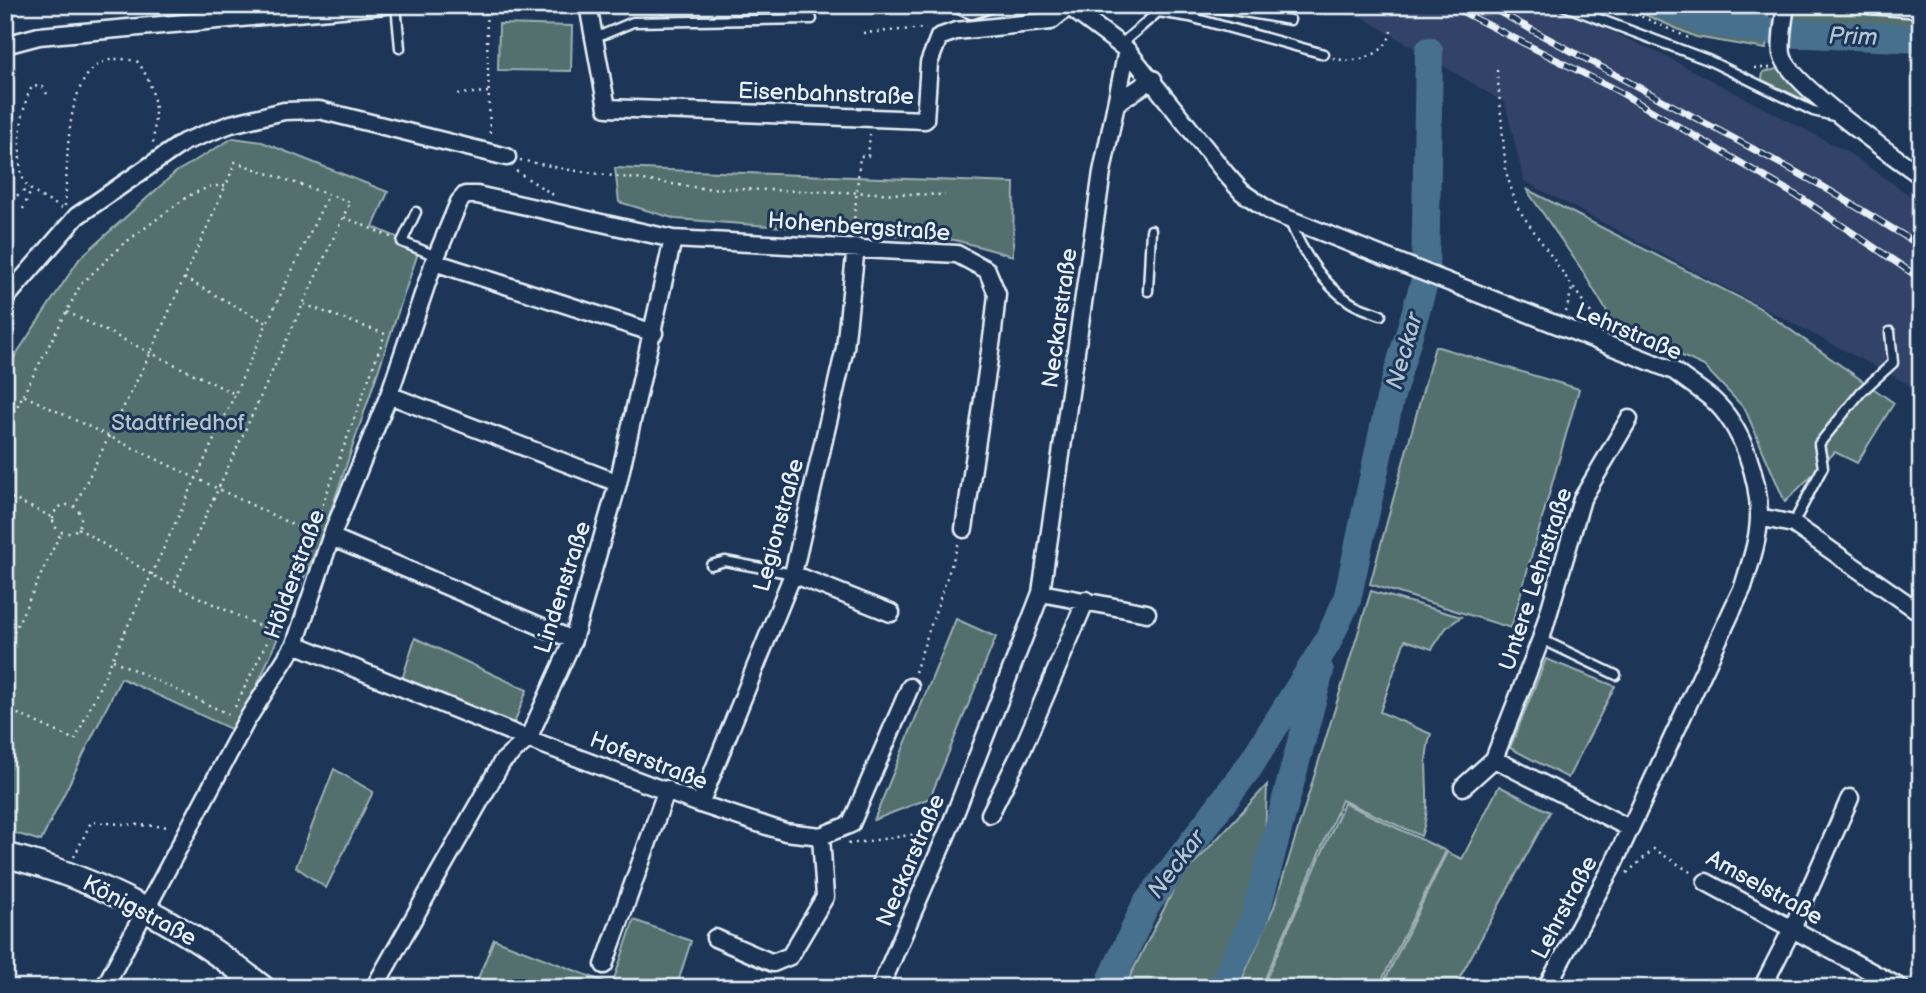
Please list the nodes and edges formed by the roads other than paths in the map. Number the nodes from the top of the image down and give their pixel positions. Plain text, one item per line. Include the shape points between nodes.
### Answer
1 (386, 5) edge
2 (396, 5) edge
3 (588, 5) edge
4 (959, 5) edge
5 (987, 5) edge
6 (1166, 5) edge
7 (1203, 5) edge
8 (1562, 5) edge
9 (1869, 5) edge
10 (1065, 6) edge
11 (1215, 6) edge
12 (1786, 6) edge
13 (1921, 9) edge
14 (1158, 12) junction
15 (812, 19) dead end
16 (1290, 20) dead end
17 (594, 38) junction
18 (5, 45) edge
19 (1124, 47) junction
20 (400, 48) dead end
21 (1324, 54) road end
22 (1153, 79) junction
23 (1118, 102) junction
24 (1837, 116) junction
25 (511, 164) road end
26 (1921, 176) edge
27 (466, 195) joint
28 (416, 212) dead end
29 (1290, 222) junction
30 (1151, 230) dead end
31 (673, 239) junction
32 (854, 242) junction
33 (436, 259) junction
34 (1148, 291) dead end
35 (5, 299) edge
36 (1381, 315) dead end
37 (1890, 332) dead end
38 (654, 333) junction
39 (389, 395) junction
40 (1629, 419) dead end
41 (618, 483) junction
42 (1759, 517) junction
43 (1793, 524) junction
44 (964, 529) road end
45 (331, 537) junction
46 (711, 565) dead end
47 (793, 573) junction
48 (1041, 593) junction
49 (1086, 600) junction
50 (891, 613) dead end
51 (1147, 613) dead end
52 (1921, 613) edge
53 (1541, 639) junction
54 (573, 640) junction
55 (295, 644) junction
56 (1616, 675) dead end
57 (910, 687) road end
58 (528, 739) junction
59 (1494, 759) junction
60 (1463, 787) dead end
61 (667, 789) junction
62 (1850, 798) dead end
63 (700, 804) junction
64 (990, 814) dead end
65 (1629, 828) junction
66 (821, 836) junction
67 (5, 855) edge
68 (1706, 881) road end
69 (144, 907) junction
70 (1792, 929) junction
71 (715, 937) dead end
72 (604, 965) dead end
73 (104, 988) edge
74 (263, 988) edge
75 (374, 988) edge
76 (880, 988) edge
77 (1546, 988) edge
78 (1762, 988) edge
79 (1901, 988) edge

1 - 18 street via 38,36
2 - 20 lane
3 - 17 street, Eisenbahnstraße
4 - 5 street via 972,10
6 - 14 lane
7 - 11 lane
8 - 24 lane via 1708,60 1813,111
9 - 13 street
10 - 17 street, Eisenbahnstraße via 1051,21 956,31 939,37 929,63 925,120 607,108
10 - 19 street, Lehrstraße
11 - 16 lane
12 - 24 street via 1785,63
14 - 19 lane
14 - 21 lane
15 - 17 lane via 633,22
19 - 22 street, Lehrstraße
19 - 23 street, Neckarstraße
22 - 23 street
22 - 29 street, Lehrstraße via 1242,192
23 - 48 street, Neckarstraße via 1102,172
24 - 26 street
25 - 35 street via 491,151 319,110 284,111 231,124 184,142 71,212
27 - 31 street, Hohenbergstraße
27 - 33 street, Hölderstraße
28 - 33 lane via 402,242
29 - 36 lane via 1301,249 1326,279 1349,302
29 - 42 street, Lehrstraße via 1674,371 1715,402 1741,440
30 - 34 lane
31 - 32 street, Hohenbergstraße
31 - 38 street, Lindenstraße
32 - 44 street, Hohenbergstraße via 957,254 987,270 997,293
32 - 47 street, Legionstraße via 845,348
33 - 38 street
33 - 39 street, Hölderstraße
37 - 43 lane via 1893,363 1819,444 1823,467
38 - 41 street, Lindenstraße
39 - 41 street
39 - 45 street, Hölderstraße
40 - 53 street, Untere Lehrstraße via 1582,499
41 - 54 street, Lindenstraße
42 - 43 street
42 - 65 street, Lehrstraße via 1743,587
43 - 52 street
45 - 54 street
45 - 55 street, Hölderstraße
46 - 47 lane via 725,561
47 - 50 street
47 - 63 street, Legionstraße
48 - 49 street
48 - 76 street, Neckarstraße via 949,829
49 - 51 street
49 - 64 street via 1030,751
53 - 56 lane
53 - 59 street, Untere Lehrstraße
54 - 58 street, Lindenstraße
55 - 58 street, Hoferstraße
55 - 69 street, Hölderstraße via 245,723
57 - 66 street via 851,824
58 - 61 street, Hoferstraße
58 - 75 street, Lindenstraße via 502,762
59 - 60 street, Untere Lehrstraße
59 - 65 street
61 - 63 street, Hoferstraße
61 - 72 street
62 - 70 street
63 - 66 street, Hoferstraße via 785,832
65 - 77 street, Lehrstraße
66 - 71 street via 825,897 790,956 773,962
67 - 69 street, Königstraße via 67,873
68 - 70 street, Amselstraße
69 - 73 street, Hölderstraße
69 - 74 street, Königstraße via 193,936
70 - 78 street
70 - 79 street, Amselstraße

